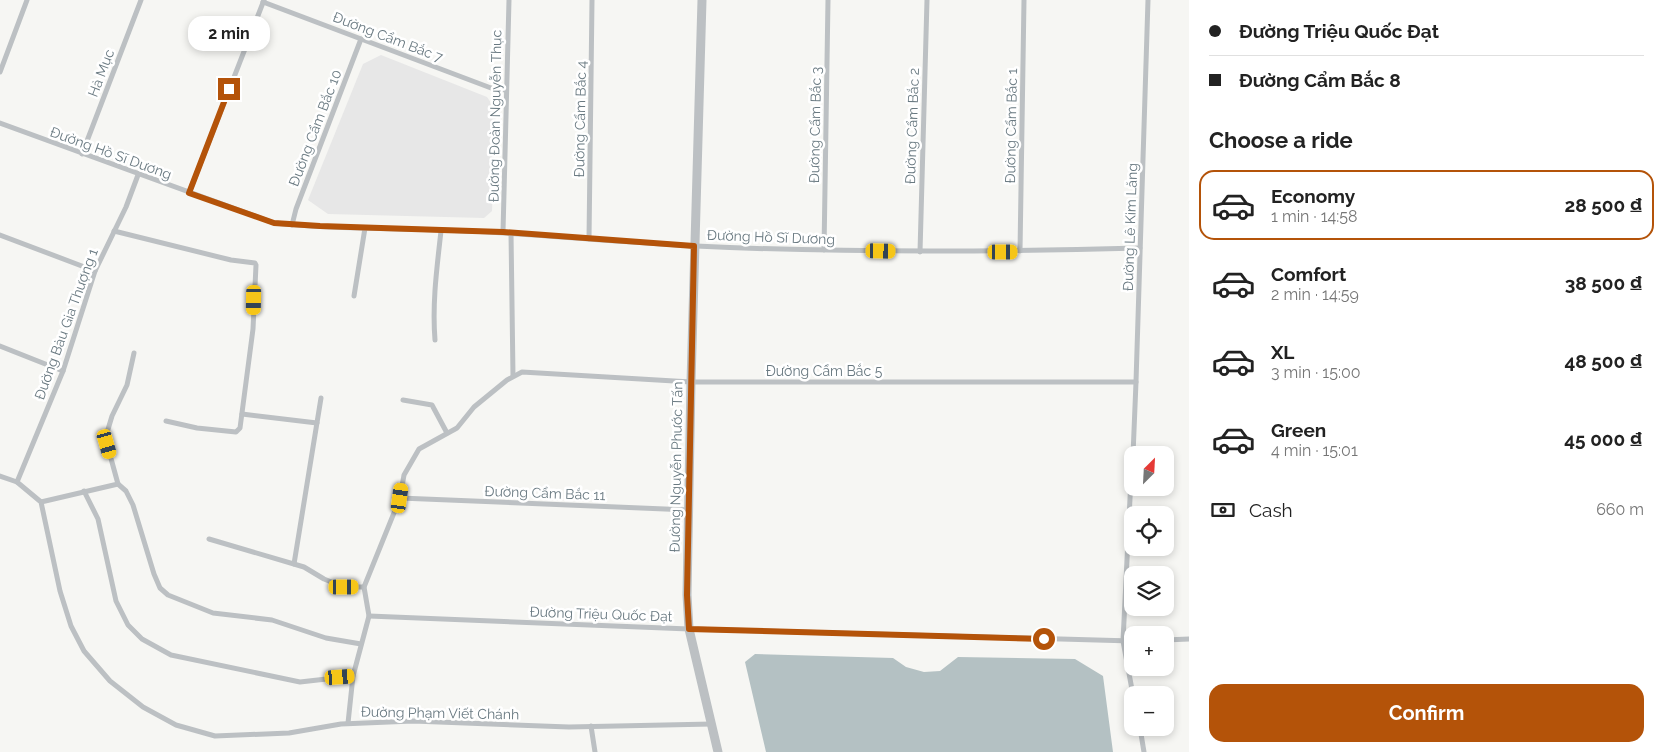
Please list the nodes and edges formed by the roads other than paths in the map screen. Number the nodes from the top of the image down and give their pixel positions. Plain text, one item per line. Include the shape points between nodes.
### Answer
1 (28, 0) edge
2 (142, 0) edge
3 (509, 0) edge
4 (592, 0) edge
5 (702, 0) edge
6 (828, 0) edge
7 (926, 0) edge
8 (1024, 0) edge
9 (1148, 0) edge
10 (264, 1) edge
11 (361, 39) junction
12 (0, 72) edge
13 (506, 90) junction
14 (0, 123) edge
15 (82, 154) junction
16 (138, 175) junction
17 (189, 193) junction
18 (292, 225) junction
19 (365, 228) junction
20 (441, 230) junction
21 (114, 231) junction
22 (503, 232) junction
23 (511, 233) junction
24 (0, 235) edge
25 (589, 239) junction
26 (694, 246) junction
27 (1140, 248) junction
28 (824, 250) junction
29 (1020, 251) junction
30 (920, 252) junction
31 (95, 271) junction
32 (354, 296) dead end
33 (436, 340) dead end
34 (0, 346) edge
35 (134, 353) dead end
36 (63, 371) junction
37 (513, 376) junction
38 (691, 382) junction
39 (1136, 382) junction
40 (321, 398) dead end
41 (403, 400) dead end
42 (242, 414) junction
43 (166, 421) dead end
44 (317, 423) junction
45 (447, 433) junction
46 (1133, 446) edge
47 (0, 476) edge
48 (17, 482) junction
49 (118, 484) junction
50 (84, 491) junction
51 (1131, 496) edge
52 (400, 498) junction
53 (40, 502) junction
54 (689, 510) junction
55 (208, 539) dead end
56 (294, 564) junction
57 (364, 587) junction
58 (368, 616) junction
59 (689, 629) junction
60 (1189, 639) edge
61 (1174, 640) edge
62 (1123, 641) junction
63 (361, 644) junction
64 (353, 676) junction
65 (1132, 686) edge
66 (348, 723) junction
67 (712, 724) junction
68 (591, 726) junction
69 (1141, 736) edge
70 (595, 752) edge
71 (718, 752) edge
72 (1144, 752) edge

1 - 12 street
2 - 15 street, Hà Mục
3 - 13 street, Đường Đoàn Nguyễn Thục
4 - 25 street, Đường Cẩm Bắc 4
5 - 26 street, Đường Nguyễn Phước Tấn
6 - 28 street, Đường Cẩm Bắc 3
7 - 30 street, Đường Cẩm Bắc 2
8 - 29 street, Đường Cẩm Bắc 1
9 - 27 street, Đường Lê Kim Lăng
10 - 11 street, Đường Cẩm Bắc 7
10 - 17 street
11 - 13 street, Đường Cẩm Bắc 7 via 491,88
11 - 18 street, Đường Cẩm Bắc 10
13 - 22 street, Đường Đoàn Nguyễn Thục
14 - 15 street, Đường Hồ Sĩ Dương
15 - 16 street, Đường Hồ Sĩ Dương
16 - 17 street, Đường Hồ Sĩ Dương
16 - 21 street, Đường Bàu Gia Thượng 1
17 - 18 street, Đường Hồ Sĩ Dương via 274,223
18 - 19 street, Đường Hồ Sĩ Dương
19 - 20 street, Đường Hồ Sĩ Dương
19 - 32 street
20 - 22 street, Đường Hồ Sĩ Dương
20 - 33 street via 434,296
21 - 31 street, Đường Bàu Gia Thượng 1
21 - 42 street via 256,265 253,329
22 - 23 street, Đường Hồ Sĩ Dương
23 - 25 street, Đường Hồ Sĩ Dương
23 - 37 street
24 - 31 street
25 - 26 street, Đường Hồ Sĩ Dương
26 - 28 street, Đường Hồ Sĩ Dương
26 - 38 street, Đường Nguyễn Phước Tấn
27 - 29 street, Đường Hồ Sĩ Dương
27 - 39 street, Đường Lê Kim Lăng
28 - 30 street, Đường Hồ Sĩ Dương
29 - 30 street, Đường Hồ Sĩ Dương
31 - 36 street, Đường Bàu Gia Thượng 1
34 - 36 street
35 - 49 street via 127,385 106,436
36 - 48 street, Đường Bàu Gia Thượng 1
37 - 38 street, Đường Cẩm Bắc 5 via 522,372
37 - 45 street via 474,407 457,428
38 - 39 street, Đường Cẩm Bắc 5
38 - 54 street, Đường Nguyễn Phước Tấn
39 - 46 street, Đường Lê Kim Lăng
40 - 44 street
41 - 45 street via 432,406
42 - 43 street via 237,431 197,428
42 - 44 street
44 - 56 street
45 - 52 street via 419,449 404,475
47 - 48 street
48 - 53 street
49 - 50 street
49 - 63 street via 133,505 154,574 168,596 213,613 272,620 326,638
50 - 53 street
50 - 64 street via 98,519 116,601 128,625 142,638 171,655 300,682
51 - 62 street, Đường Lê Kim Lăng
52 - 54 street, Đường Cẩm Bắc 11
52 - 57 street
53 - 66 street, Đường Phạm Viết Chánh via 60,591 84,651 110,682 142,707 176,725 215,736 289,733
54 - 59 street, Đường Nguyễn Phước Tấn
55 - 56 street
56 - 57 street via 344,587
57 - 58 street
58 - 59 street, Đường Triệu Quốc Đạt
58 - 63 street
59 - 62 street, Đường Triệu Quốc Đạt
59 - 67 street, Đường Nguyễn Phước Tấn
60 - 61 street
62 - 65 street, Đường Lê Kim Lăng
63 - 64 street
64 - 66 street
66 - 68 street, Đường Phạm Viết Chánh via 413,721
67 - 68 street, Đường Phạm Viết Chánh
67 - 71 street, Đường Nguyễn Phước Tấn
68 - 70 street
69 - 72 street

